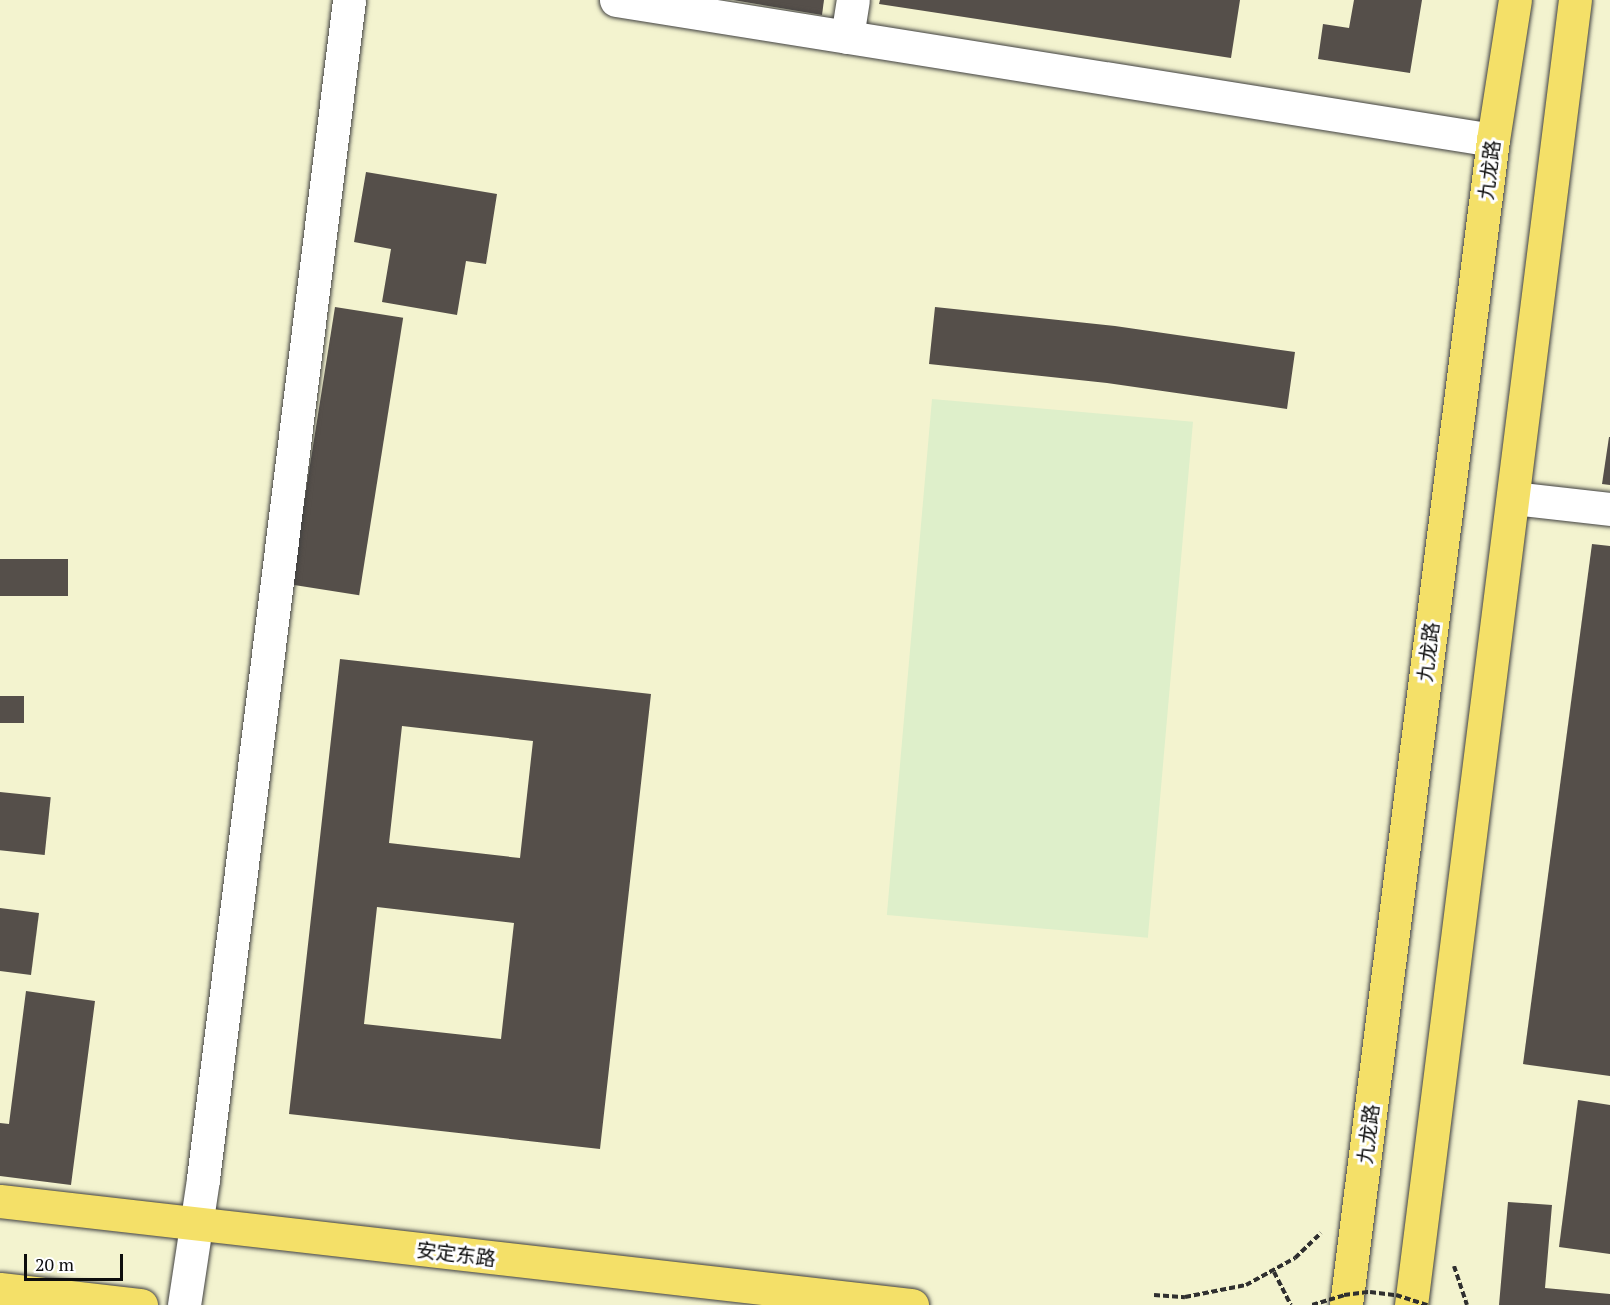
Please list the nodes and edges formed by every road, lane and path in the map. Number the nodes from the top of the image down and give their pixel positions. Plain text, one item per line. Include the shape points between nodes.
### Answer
1 (349, 0) edge
2 (616, 0) edge
3 (853, 0) edge
4 (1515, 0) edge
5 (1575, 0) edge
6 (848, 37) junction
7 (1493, 140) junction
8 (1513, 498) junction
9 (1610, 509) edge
10 (0, 1201) edge
11 (196, 1224) junction
12 (1326, 1228) dead end
13 (1454, 1266) dead end
14 (1274, 1272) junction
15 (0, 1289) edge
16 (1154, 1295) dead end
17 (141, 1305) edge
18 (184, 1305) edge
19 (912, 1305) edge
20 (1291, 1305) edge
21 (1312, 1305) edge
22 (1346, 1305) edge
23 (1411, 1305) edge
24 (1427, 1305) edge
25 (1467, 1305) edge

1 - 11 street
2 - 6 street
3 - 6 street
4 - 7 main road, 九龙路
5 - 8 main road
6 - 7 street
7 - 22 main road, 九龙路
8 - 9 street
8 - 23 main road
10 - 11 main road, 安定东路
11 - 18 street
11 - 19 main road, 安定东路
12 - 14 path
13 - 25 path
14 - 16 path via 1216,1294
14 - 20 path
15 - 17 main road
21 - 24 path, bridge via 1370,1292

